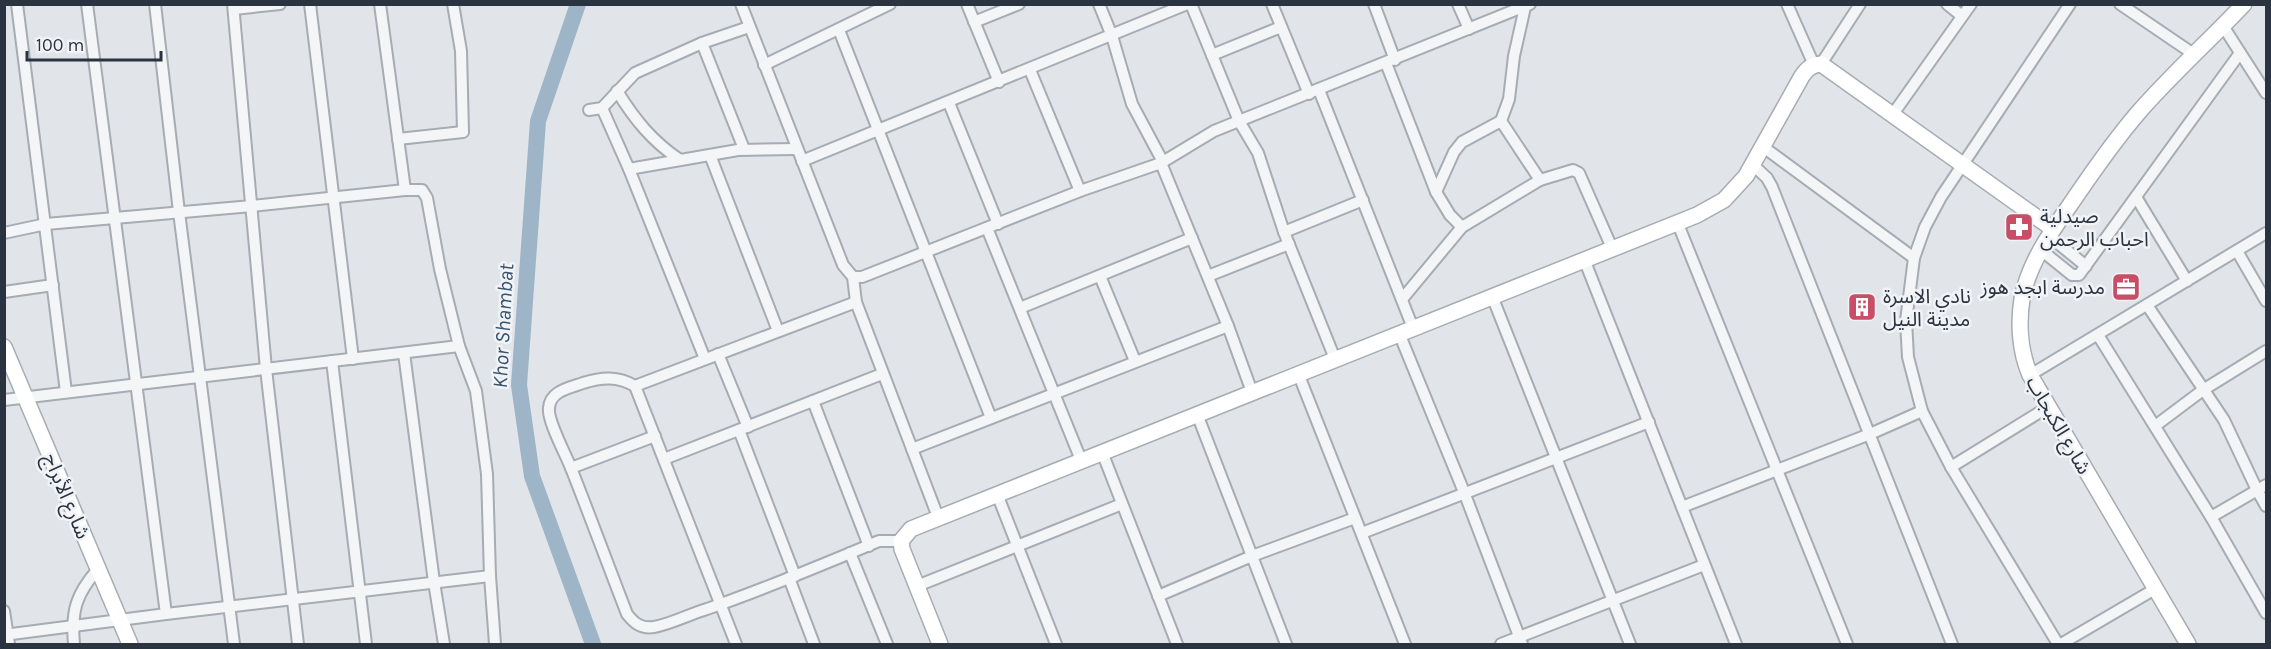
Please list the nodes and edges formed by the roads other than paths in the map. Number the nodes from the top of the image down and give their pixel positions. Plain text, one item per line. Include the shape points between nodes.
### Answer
1 (17, 4) edge
2 (87, 4) edge
3 (155, 4) edge
4 (280, 4) edge
5 (310, 4) edge
6 (380, 4) edge
7 (453, 4) edge
8 (741, 4) edge
9 (890, 4) edge
10 (967, 4) edge
11 (1019, 4) edge
12 (1099, 4) edge
13 (1189, 4) edge
14 (1272, 4) edge
15 (1374, 4) edge
16 (1458, 4) edge
17 (1787, 4) edge
18 (1860, 4) edge
19 (1947, 4) edge
20 (1971, 4) edge
21 (2070, 4) edge
22 (2120, 4) edge
23 (2244, 4) edge
24 (1527, 6) edge
25 (233, 7) edge
26 (1962, 16) junction
27 (974, 22) junction
28 (2223, 26) junction
29 (749, 27) junction
30 (1281, 27) junction
31 (1469, 29) junction
32 (839, 30) junction
33 (1112, 36) junction
34 (702, 43) junction
35 (2240, 53) junction
36 (1212, 55) junction
37 (2195, 56) junction
38 (1390, 61) junction
39 (1818, 64) junction
40 (764, 65) junction
41 (1030, 70) junction
42 (999, 82) junction
43 (617, 91) junction
44 (1314, 92) junction
45 (2266, 93) edge
46 (949, 103) junction
47 (602, 108) junction
48 (589, 110) dead end
49 (1893, 114) junction
50 (1239, 121) junction
51 (1501, 121) junction
52 (879, 131) junction
53 (398, 139) junction
54 (1762, 146) junction
55 (744, 149) junction
56 (797, 149) junction
57 (711, 155) junction
58 (680, 160) junction
59 (802, 161) junction
60 (1162, 162) junction
61 (1752, 164) junction
62 (1963, 164) junction
63 (629, 169) junction
64 (1540, 180) junction
65 (405, 190) junction
66 (1080, 191) junction
67 (1436, 192) junction
68 (333, 197) junction
69 (2136, 197) junction
70 (1363, 200) junction
71 (252, 206) junction
72 (179, 212) junction
73 (115, 218) junction
74 (45, 224) junction
75 (1678, 224) junction
76 (993, 226) junction
77 (1462, 227) junction
78 (1284, 231) junction
79 (2051, 232) junction
80 (4, 233) edge
81 (2266, 233) edge
82 (1192, 238) junction
83 (1289, 244) junction
84 (1612, 248) junction
85 (2042, 250) junction
86 (2237, 251) junction
87 (926, 253) junction
88 (1914, 258) junction
89 (1584, 259) junction
90 (2086, 266) junction
91 (1100, 276) junction
92 (1208, 276) junction
93 (853, 278) junction
94 (2187, 281) junction
95 (53, 285) junction
96 (4, 292) edge
97 (1492, 296) junction
98 (1403, 298) junction
99 (2266, 301) edge
100 (856, 302) junction
101 (2147, 305) junction
102 (1020, 308) junction
103 (1228, 326) junction
104 (1406, 330) junction
105 (778, 331) junction
106 (2098, 335) junction
107 (459, 346) junction
108 (4, 347) edge
109 (2266, 351) edge
110 (404, 353) junction
111 (718, 354) junction
112 (353, 359) junction
113 (705, 359) junction
114 (1335, 359) junction
115 (332, 361) junction
116 (1135, 361) junction
117 (266, 369) junction
118 (1298, 373) junction
119 (882, 374) junction
120 (2030, 375) junction
121 (200, 377) junction
122 (136, 384) junction
123 (635, 386) junction
124 (2203, 390) junction
125 (66, 392) junction
126 (1252, 392) junction
127 (1054, 393) junction
128 (25, 397) junction
129 (4, 400) edge
130 (813, 401) junction
131 (2048, 406) junction
132 (1922, 411) junction
133 (1197, 414) junction
134 (991, 418) junction
135 (1648, 422) junction
136 (2155, 426) junction
137 (743, 428) junction
138 (1870, 434) junction
139 (655, 436) junction
140 (912, 449) junction
141 (1102, 452) junction
142 (1555, 458) junction
143 (664, 459) junction
144 (1081, 460) junction
145 (1951, 467) junction
146 (571, 468) junction
147 (1778, 471) junction
148 (2262, 488) edge
149 (1464, 492) junction
150 (997, 494) junction
151 (1122, 504) junction
152 (2266, 506) edge
153 (1682, 507) junction
154 (938, 517) junction
155 (2211, 517) junction
156 (1355, 518) junction
157 (1362, 533) junction
158 (901, 541) junction
159 (868, 546) junction
160 (1017, 546) junction
161 (850, 554) junction
162 (1252, 556) junction
163 (1704, 565) junction
164 (98, 569) junction
165 (490, 576) junction
166 (792, 577) junction
167 (434, 582) junction
168 (917, 586) junction
169 (2155, 589) junction
170 (360, 591) junction
171 (1158, 596) junction
172 (292, 599) junction
173 (1612, 600) junction
174 (720, 604) junction
175 (229, 607) junction
176 (4, 611) edge
177 (2266, 613) edge
178 (166, 615) junction
179 (120, 621) junction
180 (72, 625) junction
181 (7, 638) edge
182 (1520, 641) edge
183 (74, 645) edge
184 (130, 645) edge
185 (234, 645) edge
186 (298, 645) edge
187 (366, 645) edge
188 (444, 645) edge
189 (495, 645) edge
190 (736, 645) edge
191 (814, 645) edge
192 (887, 645) edge
193 (940, 645) edge
194 (1056, 645) edge
195 (1177, 645) edge
196 (1286, 645) edge
197 (1405, 645) edge
198 (1501, 645) edge
199 (1630, 645) edge
200 (1736, 645) edge
201 (1847, 645) edge
202 (1952, 645) edge
203 (2059, 645) edge
204 (2188, 645) edge

1 - 74 street
2 - 73 street
3 - 72 street
4 - 25 street
5 - 68 street
6 - 53 street
7 - 53 street via 461,51 463,132
8 - 29 street
9 - 32 street
10 - 27 street
11 - 27 street
12 - 33 street
13 - 33 street
13 - 36 street
14 - 30 street
15 - 38 street
16 - 31 street
17 - 39 street
18 - 39 street
19 - 26 street
20 - 26 street
21 - 62 street
22 - 37 street
23 - 28 street, شارع الكبجاب
24 - 31 street
24 - 51 street
25 - 71 street
26 - 49 street
27 - 42 street
28 - 35 street
28 - 37 street, شارع الكبجاب
29 - 34 street
29 - 40 street
30 - 36 street
30 - 44 street
31 - 38 street
32 - 40 street
32 - 52 street
33 - 41 street
33 - 60 street via 1132,104
34 - 43 street via 635,73
34 - 55 street
35 - 45 street
35 - 69 street
36 - 50 street
37 - 79 street, شارع الكبجاب via 2138,113
38 - 44 street
38 - 67 street
39 - 49 street
39 - 54 street via 1802,76
40 - 56 street
41 - 42 street
41 - 66 street
42 - 46 street
43 - 47 street
43 - 58 street via 645,132
44 - 50 street
44 - 70 street
46 - 52 street
46 - 76 street
47 - 48 street
47 - 63 street
49 - 62 street
50 - 60 street via 1200,138
50 - 78 street via 1258,153
51 - 64 street
51 - 67 street via 1462,142
52 - 59 street
52 - 87 street
53 - 65 street
54 - 61 street
54 - 88 street
55 - 56 street
55 - 57 street
56 - 59 street
57 - 58 street
57 - 105 street
58 - 63 street
59 - 93 street via 846,272
60 - 66 street
60 - 82 street
61 - 75 street via 1724,200
61 - 138 street via 1772,187
62 - 79 street
62 - 88 street via 1941,197
63 - 113 street
64 - 77 street
64 - 84 street via 1573,170 1579,173
65 - 68 street
65 - 107 street via 426,193
66 - 76 street
67 - 77 street
68 - 71 street
68 - 112 street
69 - 90 street
69 - 94 street
70 - 78 street
70 - 98 street
71 - 72 street
71 - 117 street
72 - 73 street
72 - 121 street
73 - 74 street
73 - 122 street
74 - 80 street
74 - 95 street
75 - 84 street
75 - 147 street
76 - 87 street
76 - 102 street
77 - 98 street
78 - 83 street
79 - 85 street, شارع الكبجاب
79 - 90 street
81 - 86 street
82 - 91 street
82 - 92 street
83 - 92 street
83 - 114 street
84 - 89 street
85 - 90 street via 2074,276
85 - 120 street, شارع الكبجاب via 2022,297 2022,346
86 - 94 street
86 - 99 street
87 - 93 street
87 - 134 street
88 - 132 street via 1906,321 1908,357
89 - 97 street
89 - 135 street
91 - 102 street
91 - 116 street
92 - 103 street
93 - 100 street
94 - 101 street
95 - 96 street
95 - 125 street
97 - 104 street
97 - 142 street
98 - 104 street
100 - 105 street
100 - 119 street
101 - 106 street
101 - 124 street
102 - 127 street
103 - 116 street
103 - 126 street
104 - 114 street
104 - 149 street
105 - 111 street
106 - 120 street
106 - 136 street
107 - 110 street
107 - 165 street via 476,391 487,474
108 - 128 street, شارع الأبراج
109 - 124 street
110 - 112 street
110 - 167 street
111 - 113 street
111 - 137 street
112 - 115 street
113 - 123 street
114 - 118 street
115 - 117 street
115 - 170 street
116 - 127 street
117 - 121 street
117 - 172 street
118 - 126 street
118 - 156 street
119 - 130 street
119 - 140 street
120 - 131 street, شارع الكبجاب
121 - 122 street
121 - 175 street
122 - 125 street
122 - 178 street
123 - 139 street
123 - 146 street via 623,379 593,380 557,392 548,410
124 - 136 street
124 - 148 street
125 - 128 street
126 - 133 street
127 - 134 street
127 - 144 street
128 - 129 street
128 - 164 street, شارع الأبراج
130 - 137 street
130 - 159 street
131 - 145 street
131 - 169 street, شارع الكبجاب
132 - 138 street
132 - 145 street
133 - 141 street
133 - 162 street
134 - 140 street
135 - 142 street
135 - 153 street
136 - 155 street
137 - 143 street
137 - 166 street
138 - 147 street
138 - 202 street
139 - 143 street
139 - 146 street
140 - 154 street
141 - 144 street
141 - 151 street
142 - 149 street
142 - 173 street
143 - 174 street
144 - 150 street
145 - 203 street
146 - 174 street via 627,614 635,624 654,627
147 - 153 street
147 - 201 street
148 - 152 street
148 - 155 street
149 - 157 street
149 - 182 street
150 - 154 street
150 - 160 street
151 - 160 street
151 - 171 street
153 - 163 street
154 - 158 street via 915,526
155 - 177 street
156 - 157 street
156 - 162 street
157 - 197 street
158 - 159 street via 879,541
158 - 168 street
159 - 161 street
160 - 168 street
160 - 194 street
161 - 166 street
161 - 192 street
162 - 171 street
162 - 196 street
163 - 173 street
163 - 200 street
164 - 179 street, شارع الأبراج
164 - 180 street via 78,594
165 - 167 street
165 - 189 street
166 - 174 street
166 - 191 street
167 - 170 street
167 - 188 street
168 - 193 street
169 - 203 street
169 - 204 street, شارع الكبجاب
170 - 172 street
170 - 187 street
171 - 195 street
172 - 175 street
172 - 186 street
173 - 182 street
173 - 199 street
174 - 190 street
175 - 178 street
175 - 185 street
176 - 181 street
178 - 179 street
179 - 180 street
179 - 184 street, شارع الأبراج
180 - 181 street
180 - 183 street
182 - 198 street

